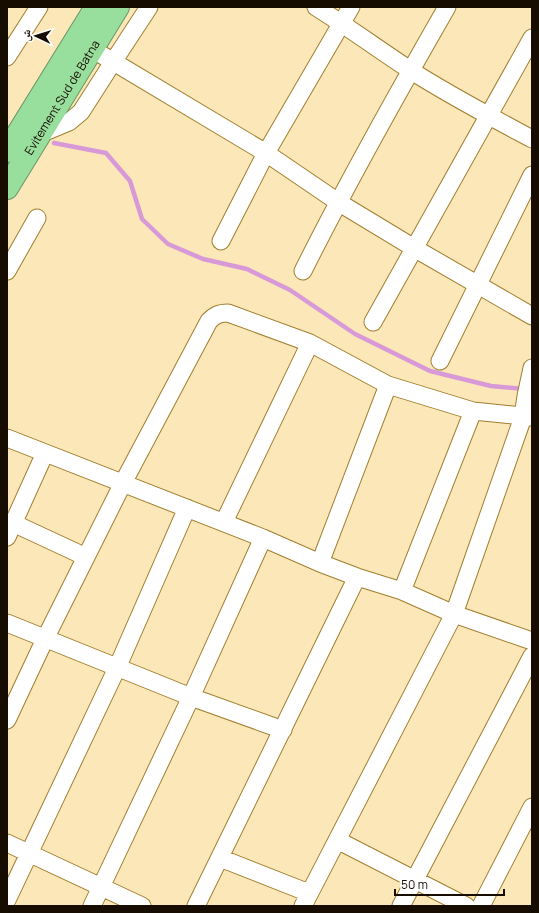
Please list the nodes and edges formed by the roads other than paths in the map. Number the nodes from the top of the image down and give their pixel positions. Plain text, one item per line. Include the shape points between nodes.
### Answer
1 (39, 7) edge
2 (96, 7) edge
3 (118, 7) edge
4 (149, 7) edge
5 (316, 7) edge
6 (351, 7) edge
7 (447, 7) edge
8 (342, 23) junction
9 (532, 39) edge
10 (92, 48) junction
11 (7, 57) edge
12 (113, 62) junction
13 (410, 70) junction
14 (488, 116) junction
15 (40, 134) junction
16 (532, 139) edge
17 (7, 151) edge
18 (266, 153) junction
19 (532, 175) edge
20 (7, 188) edge
21 (338, 202) junction
22 (37, 218) dead end
23 (221, 241) dead end
24 (414, 248) junction
25 (7, 271) edge
26 (303, 271) dead end
27 (477, 285) junction
28 (532, 316) edge
29 (373, 322) dead end
30 (310, 343) junction
31 (440, 361) dead end
32 (532, 368) edge
33 (388, 385) junction
34 (473, 411) junction
35 (528, 417) edge
36 (7, 438) edge
37 (45, 453) junction
38 (123, 483) junction
39 (187, 508) junction
40 (224, 522) junction
41 (10, 530) edge
42 (263, 538) junction
43 (86, 557) junction
44 (320, 563) junction
45 (357, 577) junction
46 (402, 591) junction
47 (454, 614) junction
48 (7, 623) edge
49 (45, 639) junction
50 (532, 641) edge
51 (532, 656) edge
52 (117, 668) junction
53 (190, 697) junction
54 (7, 720) edge
55 (283, 730) junction
56 (532, 807) edge
57 (337, 840) junction
58 (7, 843) edge
59 (30, 853) junction
60 (220, 858) junction
61 (414, 879) junction
62 (102, 887) junction
63 (7, 900) edge
64 (306, 900) edge
65 (92, 906) edge
66 (142, 906) edge
67 (196, 906) edge
68 (400, 906) edge
69 (466, 906) edge
70 (481, 906) edge

1 - 11 street
2 - 17 highway, Evitement Sud de Batna
3 - 10 highway, Evitement Sud de Batna
4 - 12 street
5 - 8 street
6 - 8 street
7 - 13 street
8 - 13 street
8 - 18 street
9 - 14 street
10 - 12 street
10 - 15 highway, Evitement Sud de Batna
12 - 15 street via 81,112 69,122
12 - 18 street
13 - 14 street
13 - 21 street
14 - 16 street
14 - 24 street
15 - 20 highway, Evitement Sud de Batna
18 - 21 street
18 - 23 street
19 - 27 street
21 - 24 street
21 - 26 street
22 - 25 street
24 - 27 street
24 - 29 street
27 - 28 street
27 - 31 street
30 - 33 street
30 - 38 street via 228,313 214,316
30 - 40 street
32 - 35 street
33 - 34 street
33 - 44 street
34 - 35 street
34 - 46 street
35 - 47 street
36 - 37 street
37 - 38 street
37 - 41 street
38 - 39 street
38 - 43 street
39 - 40 street
39 - 52 street
40 - 42 street
41 - 43 street
42 - 44 street
42 - 53 street
43 - 49 street
44 - 45 street
45 - 46 street
45 - 55 street
46 - 47 street
47 - 50 street
47 - 57 street
48 - 49 street
49 - 52 street
49 - 54 street
51 - 61 street
52 - 53 street
52 - 59 street
53 - 55 street
53 - 62 street
55 - 60 street
56 - 70 street
57 - 61 street
57 - 64 street
58 - 59 street
59 - 62 street
59 - 63 street
60 - 64 street
60 - 67 street
61 - 68 street
61 - 69 street
62 - 65 street
62 - 66 street

